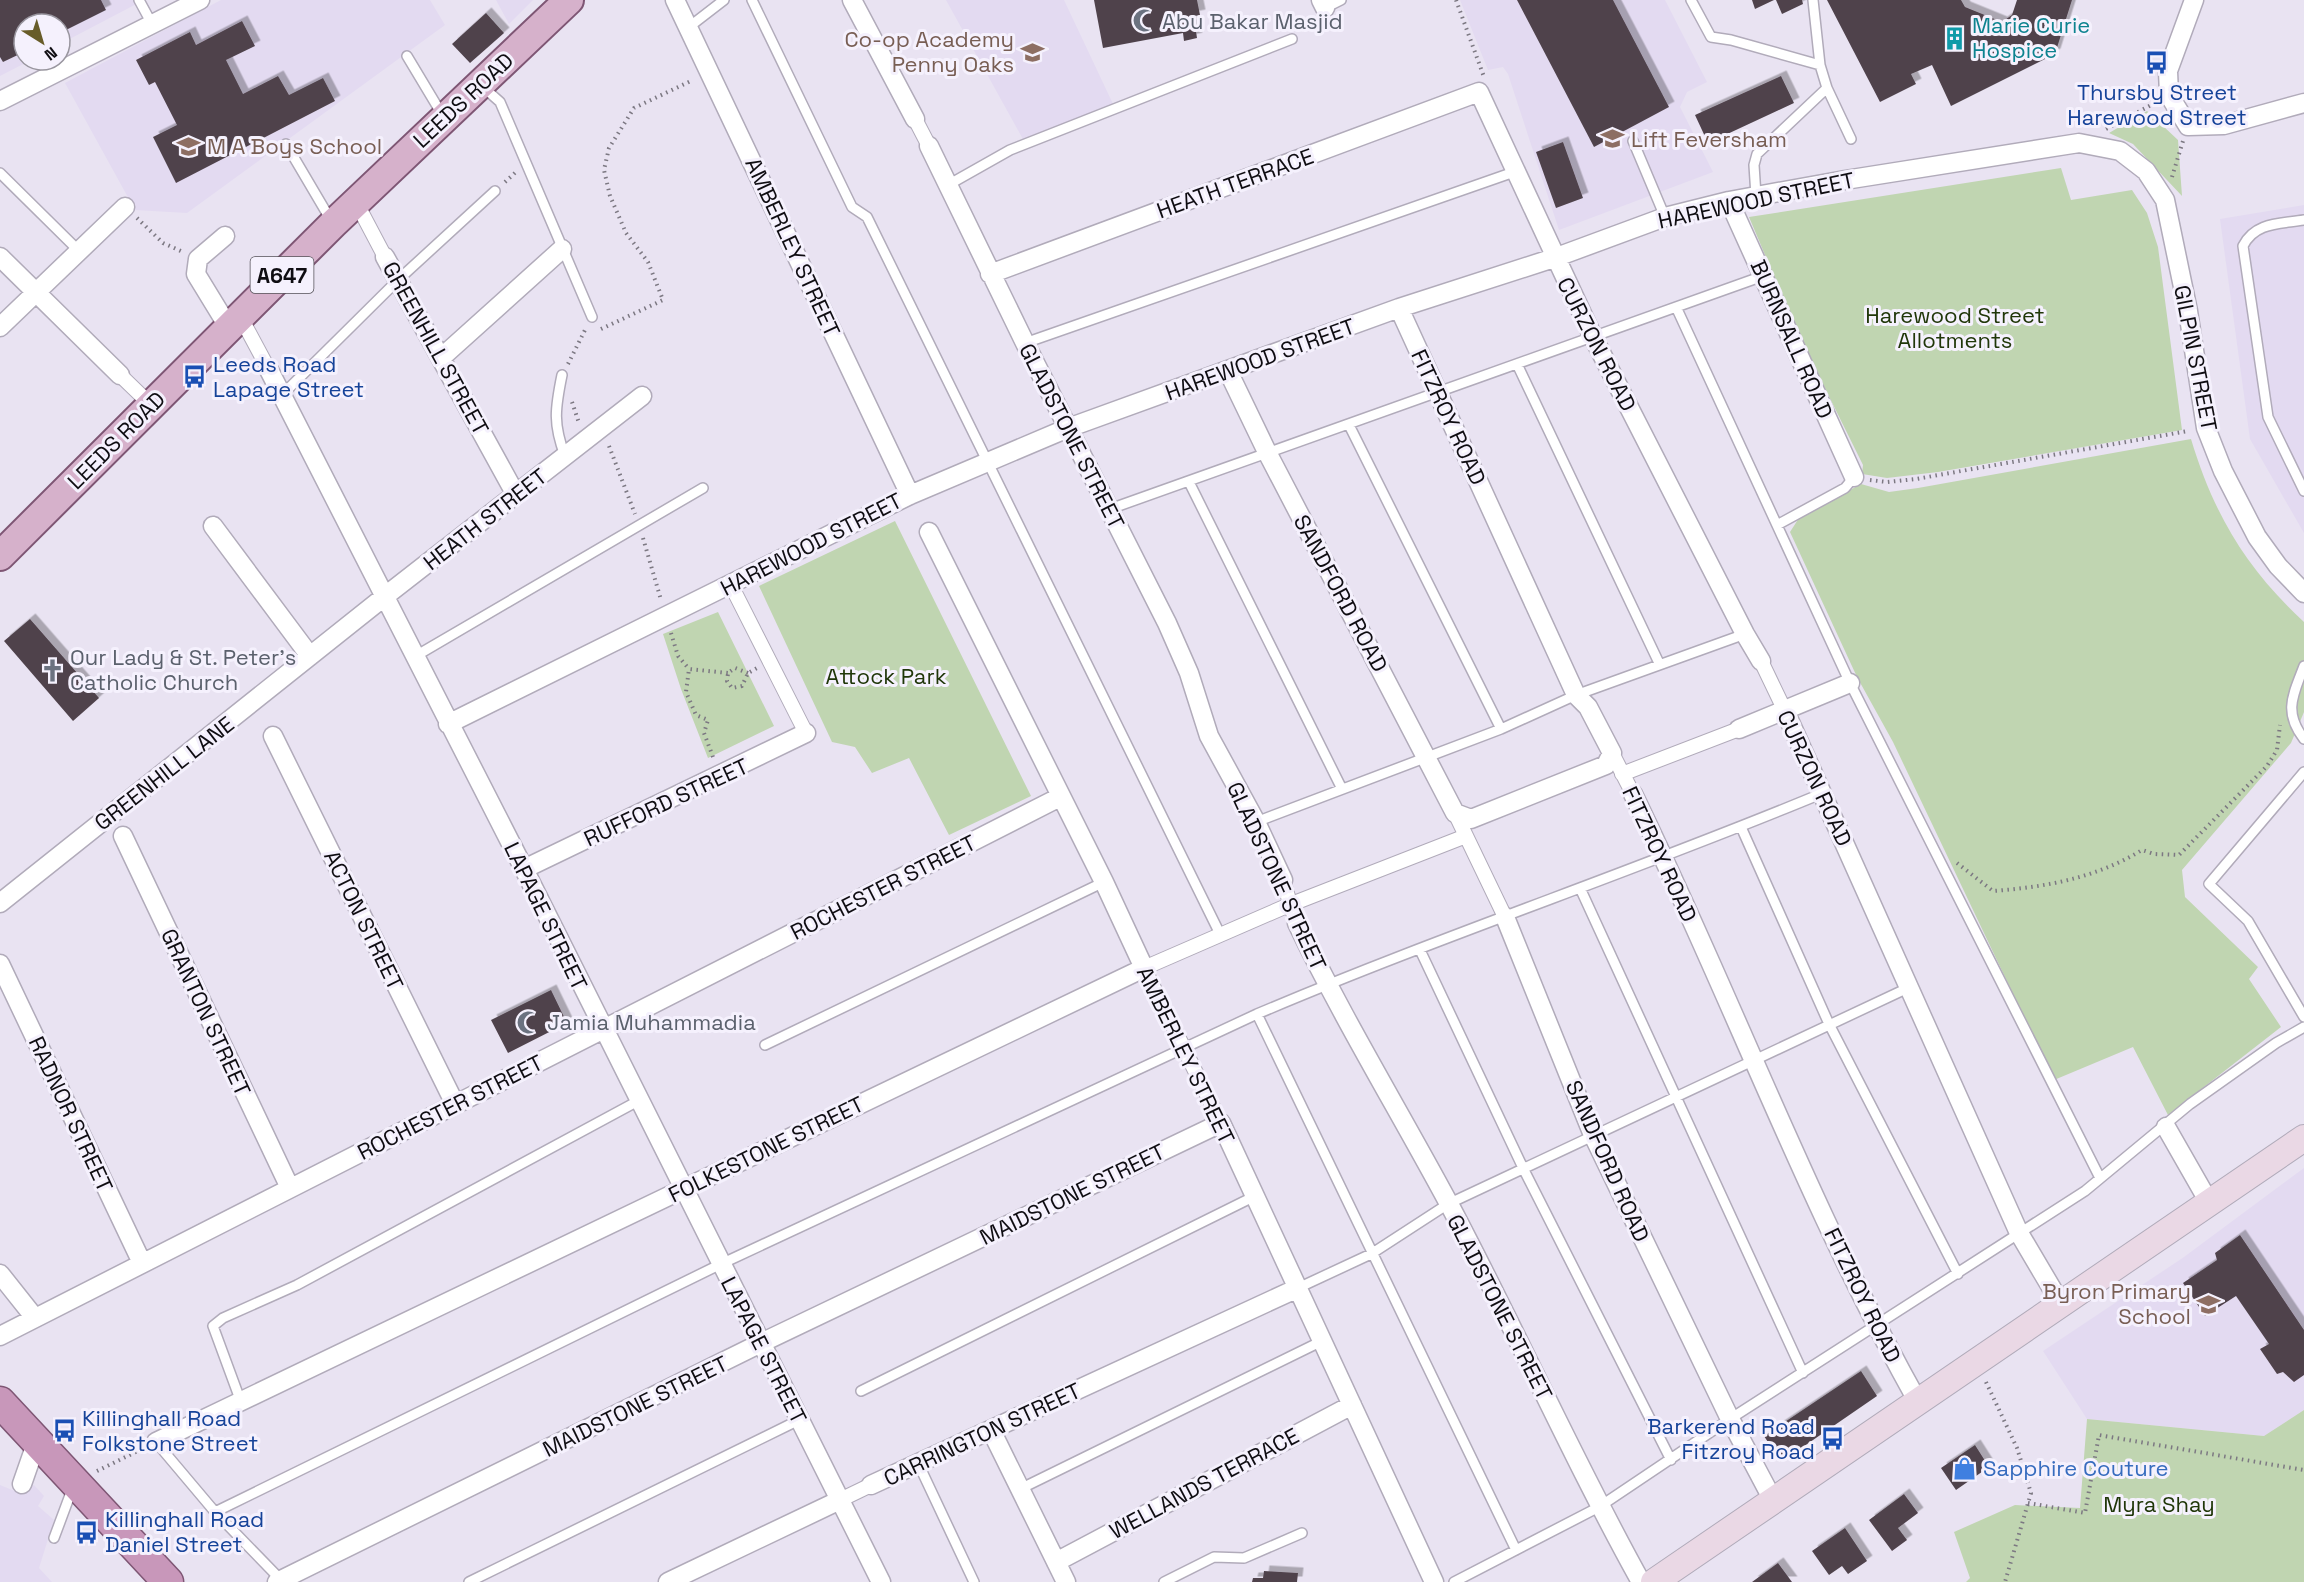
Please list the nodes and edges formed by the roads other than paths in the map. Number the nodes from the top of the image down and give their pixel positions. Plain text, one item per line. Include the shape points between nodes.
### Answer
1 (139, 0) edge
2 (200, 0) edge
3 (569, 0) edge
4 (675, 0) edge
5 (724, 0) edge
6 (752, 0) edge
7 (852, 0) edge
8 (1691, 0) edge
9 (1813, 0) edge
10 (2194, 0) edge
11 (152, 24) junction
12 (689, 27) junction
13 (1292, 39) dead end
14 (407, 56) dead end
15 (1820, 65) junction
16 (480, 84) junction
17 (1827, 88) junction
18 (1479, 92) joint
19 (0, 100) edge
20 (2304, 103) edge
21 (444, 118) junction
22 (915, 118) joint
23 (1851, 139) dead end
24 (1633, 141) dead end
25 (286, 144) dead end
26 (929, 146) joint
27 (2120, 151) joint
28 (1514, 172) junction
29 (0, 173) edge
30 (948, 185) junction
31 (495, 191) road end
32 (1756, 196) junction
33 (1729, 201) junction
34 (356, 202) junction
35 (125, 207) road end
36 (1665, 217) junction
37 (2304, 220) edge
38 (333, 224) junction
39 (225, 236) dead end
40 (562, 249) junction
41 (80, 252) junction
42 (0, 257) edge
43 (385, 257) joint
44 (1554, 258) junction
45 (990, 274) junction
46 (1763, 276) junction
47 (398, 280) junction
48 (36, 292) junction
49 (1399, 308) junction
50 (1677, 309) junction
51 (591, 317) road end
52 (234, 322) junction
53 (0, 327) edge
54 (1592, 335) junction
55 (1025, 343) junction
56 (442, 357) junction
57 (1517, 364) junction
58 (269, 370) joint
59 (1228, 371) junction
60 (120, 375) joint
61 (562, 375) road end
62 (1438, 393) junction
63 (282, 394) junction
64 (642, 396) dead end
65 (151, 405) junction
66 (1349, 424) junction
67 (1068, 428) junction
68 (1268, 454) junction
69 (565, 456) junction
70 (988, 462) junction
71 (1854, 477) joint
72 (1190, 482) junction
73 (703, 488) dead end
74 (2304, 491) edge
75 (516, 495) junction
76 (910, 495) junction
77 (1110, 509) junction
78 (1777, 525) junction
79 (213, 526) dead end
80 (929, 532) dead end
81 (0, 555) edge
82 (731, 585) junction
83 (2304, 593) edge
84 (384, 597) junction
85 (1745, 634) junction
86 (310, 656) junction
87 (414, 657) junction
88 (1761, 661) joint
89 (1659, 663) junction
90 (2304, 666) edge
91 (1850, 683) junction
92 (1576, 695) junction
93 (1785, 711) junction
94 (448, 724) junction
95 (1501, 729) junction
96 (1739, 729) joint
97 (806, 733) joint
98 (273, 736) dead end
99 (2304, 740) edge
100 (1612, 753) junction
101 (1427, 756) junction
102 (2304, 772) edge
103 (1622, 774) junction
104 (1341, 788) junction
105 (1823, 793) junction
106 (1633, 794) joint
107 (1060, 797) junction
108 (1256, 822) junction
109 (1464, 822) junction
110 (1741, 827) junction
111 (123, 836) dead end
112 (1663, 857) junction
113 (524, 870) junction
114 (1283, 880) joint
115 (1104, 882) junction
116 (1580, 888) junction
117 (0, 903) edge
118 (1289, 905) junction
119 (1505, 917) junction
120 (1297, 923) joint
121 (1221, 936) junction
122 (1420, 950) junction
123 (0, 964) edge
124 (1144, 968) junction
125 (1326, 984) junction
126 (1910, 987) junction
127 (1257, 1014) junction
128 (2304, 1017) edge
129 (1829, 1024) junction
130 (2304, 1027) edge
131 (602, 1029) junction
132 (765, 1045) dead end
133 (1185, 1046) junction
134 (1753, 1060) junction
135 (1675, 1097) junction
136 (638, 1101) junction
137 (455, 1104) junction
138 (1221, 1123) junction
139 (2166, 1127) junction
140 (1593, 1135) junction
141 (2304, 1138) edge
142 (1524, 1170) junction
143 (2100, 1178) junction
144 (290, 1188) junction
145 (683, 1189) junction
146 (1253, 1197) junction
147 (1448, 1204) junction
148 (2210, 1204) junction
149 (2019, 1233) junction
150 (1371, 1254) junction
151 (142, 1263) junction
152 (721, 1264) junction
153 (0, 1274) edge
154 (1958, 1274) junction
155 (1298, 1288) junction
156 (2061, 1304) junction
157 (35, 1318) junction
158 (1876, 1326) junction
159 (0, 1336) edge
160 (1322, 1341) junction
161 (761, 1343) junction
162 (1803, 1373) junction
163 (861, 1391) dead end
164 (0, 1402) edge
165 (241, 1402) junction
166 (1918, 1402) junction
167 (1352, 1405) junction
168 (1730, 1419) junction
169 (799, 1420) junction
170 (991, 1430) junction
171 (37, 1441) junction
172 (156, 1442) joint
173 (1671, 1460) junction
174 (918, 1464) junction
175 (75, 1482) junction
176 (22, 1484) dead end
177 (871, 1485) joint
178 (1020, 1489) junction
179 (840, 1500) junction
180 (1774, 1502) junction
181 (1599, 1507) junction
182 (215, 1512) junction
183 (1302, 1533) dead end
184 (54, 1538) dead end
185 (1516, 1550) junction
186 (1056, 1562) junction
187 (279, 1581) edge
188 (168, 1582) edge
189 (469, 1582) edge
190 (668, 1582) edge
191 (881, 1582) edge
192 (974, 1582) edge
193 (1066, 1582) edge
194 (1164, 1582) edge
195 (1434, 1582) edge
196 (1454, 1582) edge
197 (1641, 1582) edge
198 (1654, 1582) edge

1 - 11 lane
2 - 11 street
3 - 16 main road, LEEDS ROAD / A647
4 - 12 street, AMBERLEY STREET
5 - 12 lane
6 - 70 lane via 852,207 867,217
7 - 22 street, GLADSTONE STREET
8 - 15 lane via 1711,37
9 - 15 lane
10 - 20 street via 2168,71 2169,95 2184,121 2224,124
11 - 19 street
12 - 76 street, AMBERLEY STREET
13 - 30 lane via 1010,150
14 - 21 lane
15 - 17 lane
16 - 21 main road, LEEDS ROAD / A647
16 - 40 lane via 500,102
17 - 23 lane
17 - 32 lane via 1757,154
18 - 28 street, CURZON ROAD
18 - 45 street, HEATH TERRACE
21 - 34 main road, LEEDS ROAD / A647
22 - 26 street, GLADSTONE STREET
24 - 36 lane
25 - 38 lane
26 - 30 street, GLADSTONE STREET
27 - 32 street, HAREWOOD STREET via 2079,143
27 - 83 street, GILPIN STREET via 2146,171 2165,200 2206,428 2223,471 2257,537
28 - 44 street, CURZON ROAD
28 - 55 lane
29 - 41 lane
30 - 45 street, GLADSTONE STREET
31 - 47 lane
32 - 33 street, HAREWOOD STREET
33 - 36 street, HAREWOOD STREET
33 - 46 street, BURNSALL ROAD
34 - 38 main road, LEEDS ROAD / A647
34 - 43 street, GREENHILL STREET
35 - 41 street
36 - 44 street, HAREWOOD STREET
37 - 74 lane via 2259,227 2248,235 2243,246 2268,417
38 - 52 main road, LEEDS ROAD / A647
39 - 52 street via 198,258 196,274
40 - 51 lane
40 - 56 street
41 - 48 street
42 - 48 street
43 - 47 street, GREENHILL STREET
44 - 49 street, HAREWOOD STREET
44 - 54 street, CURZON ROAD
45 - 55 street, GLADSTONE STREET
46 - 50 lane
46 - 71 street, BURNSALL ROAD
47 - 56 street, GREENHILL STREET
47 - 63 lane
48 - 53 street
48 - 60 street
49 - 59 street, HAREWOOD STREET
49 - 62 street, FITZROY ROAD
50 - 54 lane
50 - 78 lane
52 - 58 street, LAPAGE STREET
52 - 65 main road, LEEDS ROAD / A647
54 - 57 lane
54 - 85 street, CURZON ROAD
55 - 67 street, GLADSTONE STREET
56 - 75 street, GREENHILL STREET
57 - 62 lane
57 - 89 lane
58 - 63 street, LAPAGE STREET
59 - 67 street, HAREWOOD STREET
59 - 68 street, SANDFORD ROAD
60 - 65 street
61 - 69 lane via 554,413
62 - 66 lane
62 - 92 street, FITZROY ROAD
63 - 84 street, LAPAGE STREET
64 - 69 street, HEATH STREET
65 - 81 main road, LEEDS ROAD / A647
66 - 68 lane
66 - 95 lane
67 - 70 street, HAREWOOD STREET
67 - 77 street, GLADSTONE STREET
68 - 72 lane
68 - 101 street, SANDFORD ROAD
69 - 75 street, HEATH STREET
70 - 76 street, HAREWOOD STREET
70 - 121 lane
71 - 78 lane via 1845,488
72 - 77 lane
72 - 104 lane
73 - 87 lane
75 - 84 street, HEATH STREET
76 - 82 street, HAREWOOD STREET
77 - 108 street, GLADSTONE STREET via 1167,622 1189,673 1209,736
78 - 91 lane
79 - 86 street
80 - 107 street, AMBERLEY STREET
82 - 94 street, HAREWOOD STREET
82 - 97 street
84 - 86 street, GREENHILL LANE
84 - 87 street, LAPAGE STREET
85 - 88 street, CURZON ROAD
85 - 89 lane
86 - 117 street, GREENHILL LANE
87 - 94 street, LAPAGE STREET
88 - 93 street, CURZON ROAD
89 - 92 lane
90 - 99 lane via 2290,702
91 - 93 street
91 - 143 lane
92 - 95 lane
92 - 100 street, FITZROY ROAD via 1588,707
93 - 96 street
93 - 105 street, CURZON ROAD
94 - 113 street, LAPAGE STREET
95 - 101 lane
96 - 103 street
97 - 113 street, RUFFORD STREET
98 - 137 street, ACTON STREET
100 - 103 street, FITZROY ROAD
100 - 109 street, FOLKESTONE STREET via 1606,765
101 - 104 lane
101 - 109 street, SANDFORD ROAD
102 - 128 lane via 2209,884 2248,921
103 - 106 street, FITZROY ROAD
104 - 108 lane
105 - 110 lane
105 - 126 street, CURZON ROAD
106 - 112 street, FITZROY ROAD
107 - 115 street, AMBERLEY STREET
107 - 131 street, ROCHESTER STREET
108 - 114 street, GLADSTONE STREET
109 - 118 street, FOLKESTONE STREET
109 - 119 street, SANDFORD ROAD
110 - 112 lane
110 - 129 lane
111 - 144 street, GRANTON STREET
112 - 116 lane
112 - 134 street, FITZROY ROAD
113 - 131 street, LAPAGE STREET
114 - 118 street, GLADSTONE STREET
115 - 124 street, AMBERLEY STREET
115 - 132 lane
116 - 119 lane
116 - 135 lane
118 - 120 street, GLADSTONE STREET
118 - 121 street, FOLKESTONE STREET
119 - 122 lane
119 - 140 street, SANDFORD ROAD
120 - 125 street, GLADSTONE STREET
121 - 124 street, FOLKESTONE STREET
122 - 125 lane
122 - 142 lane
123 - 151 street, RADNOR STREET
124 - 133 street, AMBERLEY STREET
124 - 145 street, FOLKESTONE STREET
125 - 127 lane
125 - 147 street, GLADSTONE STREET
126 - 129 lane
126 - 149 street, CURZON ROAD
127 - 133 lane
127 - 150 lane
129 - 134 lane
129 - 154 lane
130 - 139 lane via 2235,1071
131 - 136 street, LAPAGE STREET
131 - 137 street, ROCHESTER STREET
133 - 138 street, AMBERLEY STREET
133 - 152 lane
134 - 135 lane
134 - 158 street, FITZROY ROAD
135 - 140 lane
135 - 162 lane
136 - 145 street, LAPAGE STREET
136 - 165 lane via 297,1285 218,1322 213,1326
137 - 144 street, ROCHESTER STREET
138 - 146 street, AMBERLEY STREET
138 - 161 street, MAIDSTONE STREET
139 - 143 lane
139 - 148 street
140 - 142 lane
140 - 168 street, SANDFORD ROAD
141 - 148 main road
142 - 147 lane
142 - 173 lane
143 - 149 lane
144 - 151 street, ROCHESTER STREET
145 - 152 street, LAPAGE STREET
145 - 165 street, FOLKESTONE STREET
146 - 155 street, AMBERLEY STREET
146 - 163 lane
147 - 150 lane
147 - 181 street, GLADSTONE STREET
148 - 156 main road
149 - 154 lane
149 - 156 street, CURZON ROAD
150 - 155 lane
150 - 185 lane
151 - 157 street, ROCHESTER STREET
152 - 161 street, LAPAGE STREET
152 - 182 lane
153 - 157 street
154 - 158 lane
155 - 160 street, AMBERLEY STREET
155 - 170 street, CARRINGTON STREET
156 - 166 main road
157 - 159 street, ROCHESTER STREET
158 - 162 lane
158 - 166 street, FITZROY ROAD
160 - 167 street, AMBERLEY STREET
160 - 178 lane
161 - 169 street, LAPAGE STREET
161 - 187 street, MAIDSTONE STREET
162 - 168 lane
164 - 171 highway
165 - 172 street, FOLKESTONE STREET
166 - 180 main road
167 - 186 street, WELLANDS TERRACE
167 - 195 street, AMBERLEY STREET
168 - 173 lane
168 - 180 street, SANDFORD ROAD
169 - 179 street, LAPAGE STREET
169 - 189 lane
170 - 174 street, CARRINGTON STREET
170 - 178 street
171 - 175 highway
171 - 176 street
172 - 182 lane
173 - 181 lane
174 - 177 street, CARRINGTON STREET
174 - 192 lane
175 - 184 lane
175 - 188 highway
177 - 179 street, CARRINGTON STREET
178 - 186 street
179 - 190 street, CARRINGTON STREET
179 - 191 street, LAPAGE STREET
180 - 198 main road
181 - 185 lane
181 - 197 street, GLADSTONE STREET
182 - 187 lane
183 - 194 lane via 1244,1558 1214,1557
185 - 196 lane
186 - 193 street

